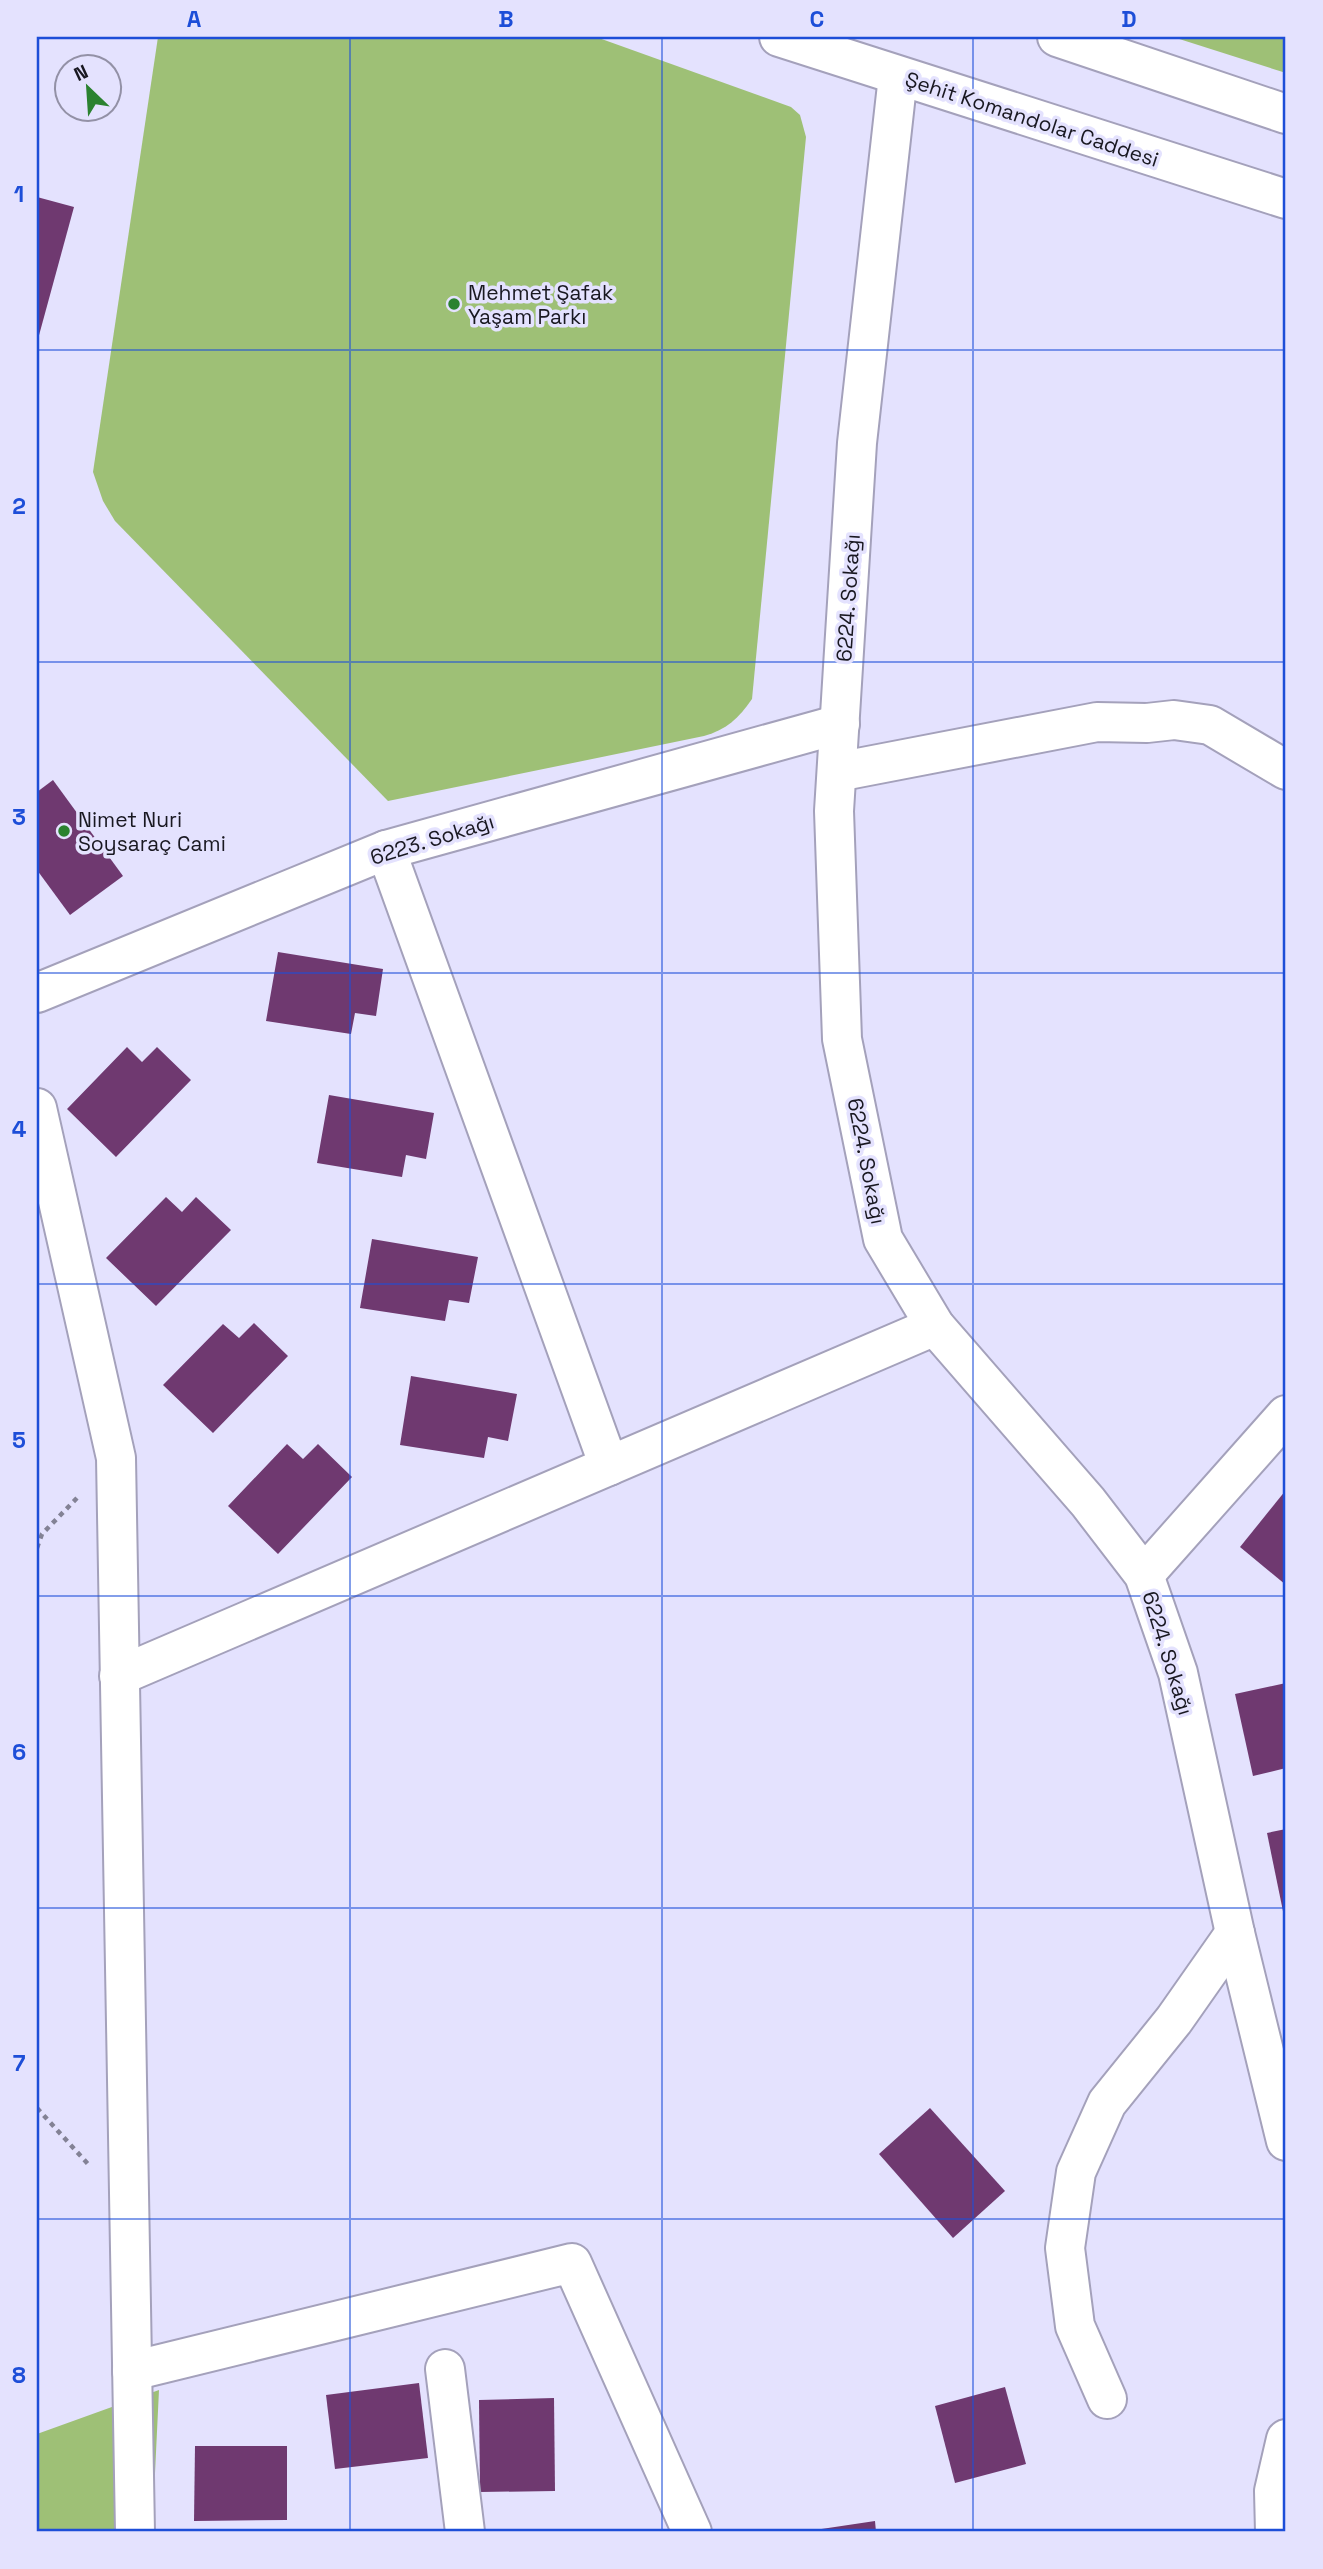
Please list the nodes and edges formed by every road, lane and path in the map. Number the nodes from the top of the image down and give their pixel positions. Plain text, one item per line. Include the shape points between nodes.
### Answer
1 (779, 37) edge
2 (1057, 37) edge
3 (898, 76) junction
4 (1286, 114) edge
5 (1286, 199) edge
6 (840, 724) junction
7 (1286, 770) edge
8 (837, 772) junction
9 (386, 850) junction
10 (37, 993) edge
11 (37, 1108) edge
12 (935, 1326) junction
13 (1286, 1415) edge
14 (608, 1466) junction
15 (1144, 1575) junction
16 (119, 1676) junction
17 (1235, 1933) junction
18 (37, 2109) edge
19 (1286, 2141) edge
20 (129, 2208) junction
21 (445, 2369) dead end
22 (132, 2371) junction
23 (1107, 2399) dead end
24 (1286, 2439) edge
25 (135, 2532) edge
26 (465, 2532) edge
27 (692, 2532) edge
28 (1275, 2532) edge

1 - 3 street, Şehit Komandolar Caddesi
2 - 4 street
3 - 5 street, Şehit Komandolar Caddesi
3 - 6 street, 6224. Sokağı via 857,443
6 - 8 street, 6224. Sokağı
6 - 9 street, 6223. Sokağı
7 - 8 street via 1210,725 1174,720 1097,722
8 - 12 street, 6224. Sokağı via 834,811 842,1039 883,1239
9 - 10 street, 6223. Sokağı
9 - 14 street
11 - 16 street via 116,1458
12 - 14 street
12 - 15 street, 6224. Sokağı via 1088,1502
13 - 15 street
14 - 16 street
15 - 17 street, 6224. Sokağı via 1178,1673
16 - 20 street
17 - 19 street, 6224. Sokağı
17 - 23 street via 1174,2020 1107,2103 1076,2172 1065,2248 1075,2326
18 - 20 path
20 - 22 street
21 - 26 street
22 - 25 street
22 - 27 street via 572,2263
24 - 28 street via 1274,2491

